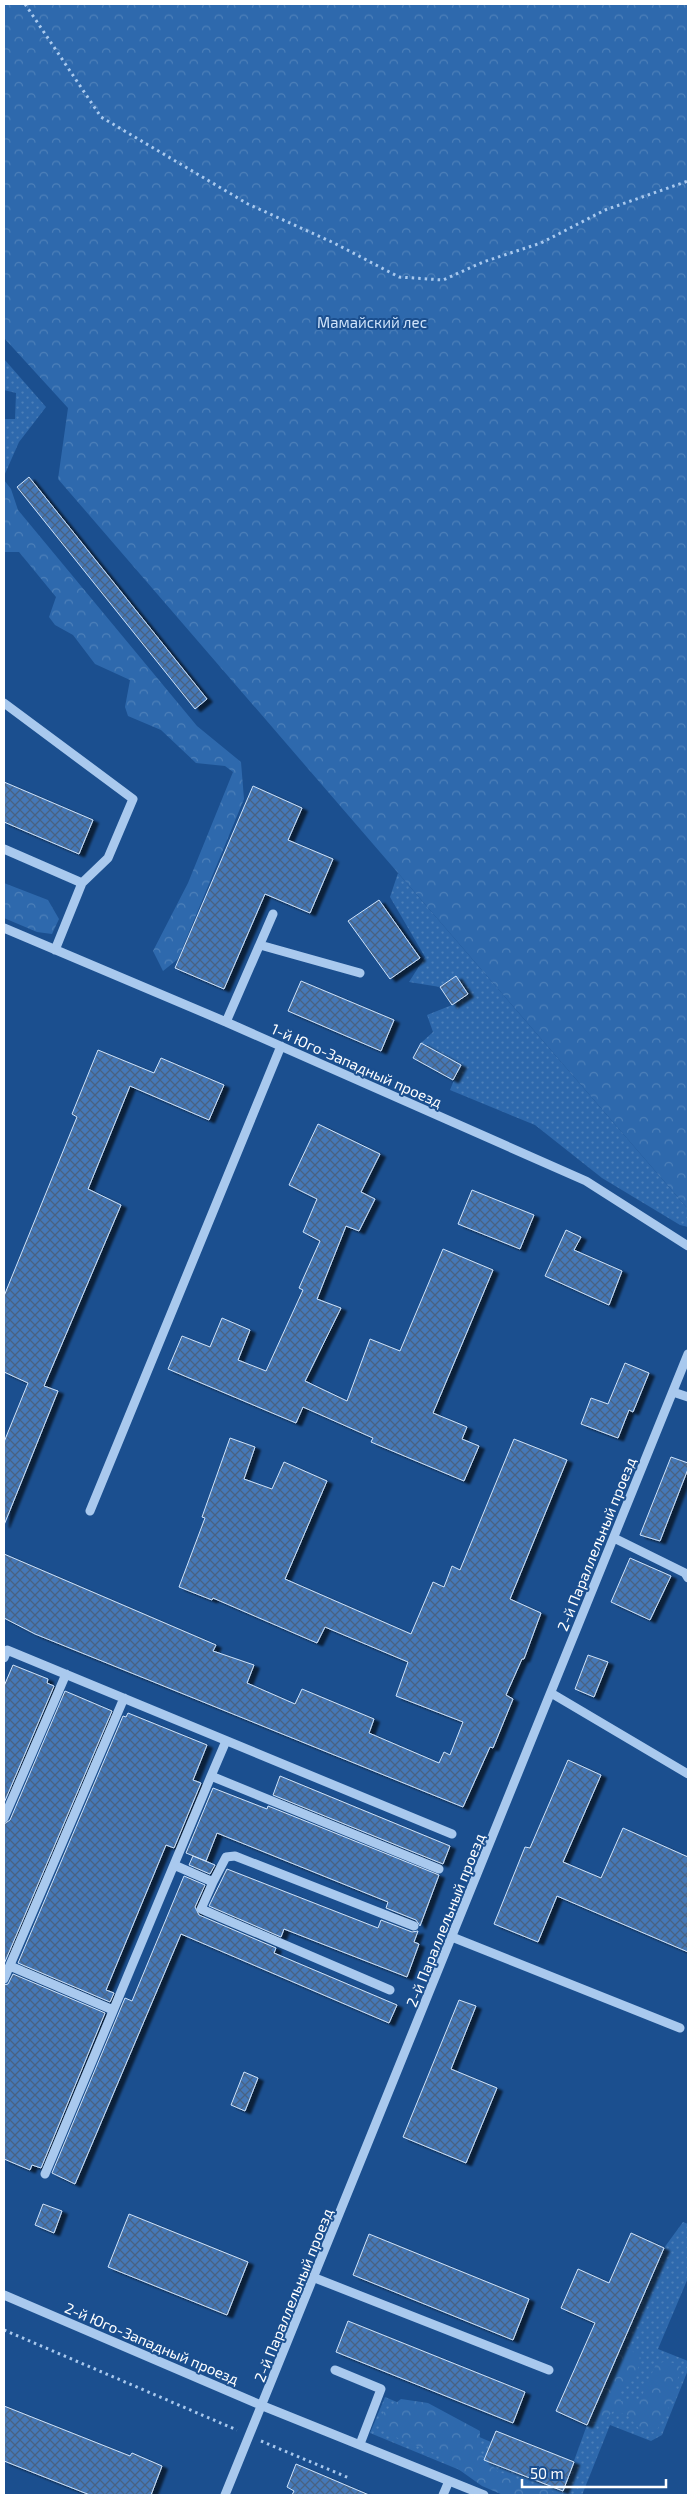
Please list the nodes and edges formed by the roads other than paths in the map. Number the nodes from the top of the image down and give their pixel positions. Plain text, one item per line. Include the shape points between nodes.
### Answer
1 (4, 703) edge
2 (4, 849) edge
3 (82, 883) junction
4 (273, 914) dead end
5 (4, 928) edge
6 (260, 945) junction
7 (55, 950) junction
8 (360, 973) dead end
9 (226, 1022) junction
10 (281, 1046) junction
11 (688, 1246) edge
12 (688, 1354) edge
13 (673, 1392) junction
14 (688, 1397) edge
15 (90, 1511) dead end
16 (614, 1538) junction
17 (688, 1578) edge
18 (4, 1658) edge
19 (66, 1674) junction
20 (551, 1693) junction
21 (124, 1698) junction
22 (226, 1740) junction
23 (688, 1774) edge
24 (211, 1776) junction
25 (4, 1818) edge
26 (452, 1834) dead end
27 (174, 1865) junction
28 (439, 1869) dead end
29 (213, 1882) junction
30 (414, 1926) dead end
31 (452, 1937) junction
32 (10, 1966) junction
33 (4, 1979) edge
34 (390, 1990) dead end
35 (113, 2010) junction
36 (680, 2028) dead end
37 (45, 2174) dead end
38 (315, 2278) junction
39 (4, 2295) edge
40 (336, 2370) dead end
41 (549, 2370) dead end
42 (263, 2406) junction
43 (360, 2444) junction
44 (449, 2481) junction
45 (226, 2495) edge
46 (443, 2495) edge
47 (484, 2495) edge

1 - 3 street via 133,799 108,858
2 - 3 street
3 - 7 street
4 - 6 street
5 - 7 street, 1-й Юго-Западный проезд
6 - 8 street
6 - 9 street
7 - 9 street, 1-й Юго-Западный проезд
9 - 10 street, 1-й Юго-Западный проезд
10 - 11 street, 1-й Юго-Западный проезд via 586,1181
10 - 15 street
12 - 13 street, 2-й Параллельный проезд
13 - 14 street
13 - 16 street, 2-й Параллельный проезд
16 - 17 street via 685,1573
16 - 20 street, 2-й Параллельный проезд
18 - 19 street via 7,1650
19 - 21 street
19 - 25 street
20 - 23 street
20 - 31 street, 2-й Параллельный проезд
21 - 22 street
21 - 32 street
22 - 24 street
22 - 26 street
24 - 27 street
24 - 28 street
27 - 29 street
27 - 35 street
29 - 30 street via 226,1857 235,1856
29 - 34 street via 201,1909
31 - 36 street
31 - 38 street, 2-й Параллельный проезд
32 - 33 street
32 - 35 street
35 - 37 street
38 - 41 street
38 - 42 street, 2-й Параллельный проезд
39 - 42 street, 2-й Юго-Западный проезд
40 - 43 street via 381,2389
42 - 43 street, 2-й Юго-Западный проезд
42 - 45 street, 2-й Параллельный проезд
43 - 44 street, 2-й Юго-Западный проезд
44 - 46 street
44 - 47 street, 2-й Юго-Западный проезд

